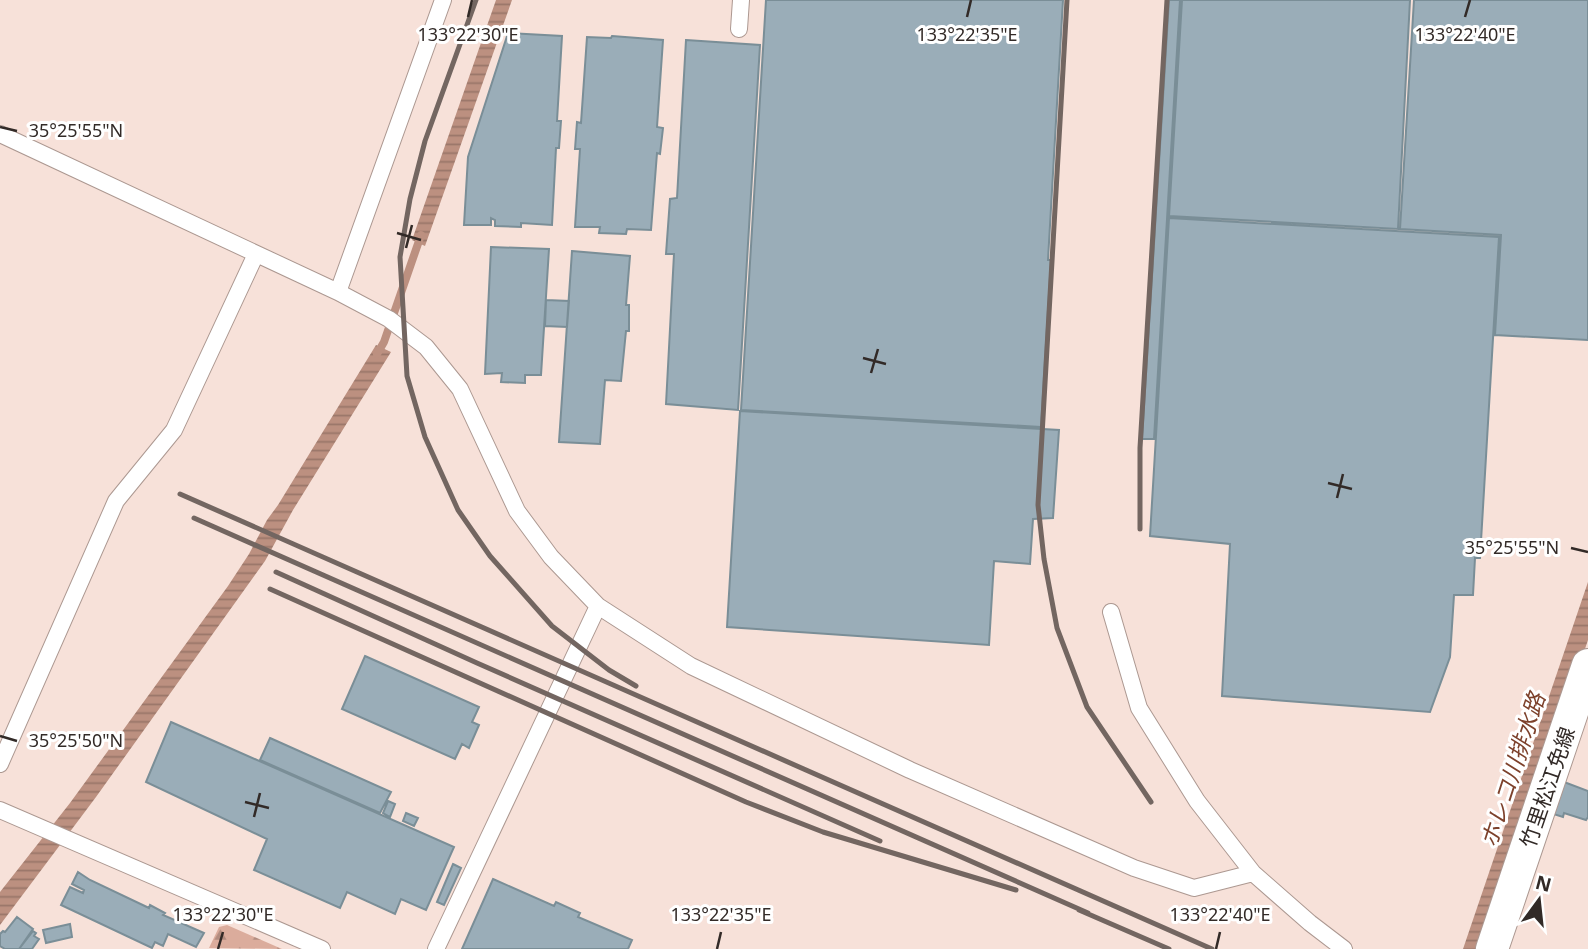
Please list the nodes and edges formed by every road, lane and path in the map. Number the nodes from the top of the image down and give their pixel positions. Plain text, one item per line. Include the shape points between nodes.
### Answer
1 (443, 0) edge
2 (741, 0) edge
3 (739, 29) dead end
4 (0, 134) edge
5 (256, 254) junction
6 (338, 292) junction
7 (598, 606) junction
8 (1111, 612) dead end
9 (1588, 666) edge
10 (0, 764) edge
11 (0, 810) edge
12 (1253, 873) junction
13 (321, 949) edge
14 (436, 949) edge
15 (1344, 949) edge
16 (1492, 949) edge

1 - 6 lane
2 - 3 lane
4 - 5 lane
5 - 6 lane
5 - 10 lane via 174,430 116,501
6 - 7 lane via 389,319 426,347 460,389 517,511 551,557
7 - 12 lane via 691,666 910,770 1133,868 1194,888
7 - 14 lane
8 - 12 lane via 1139,708 1197,801
9 - 16 street, 竹里松江免線
11 - 13 lane
12 - 15 lane

